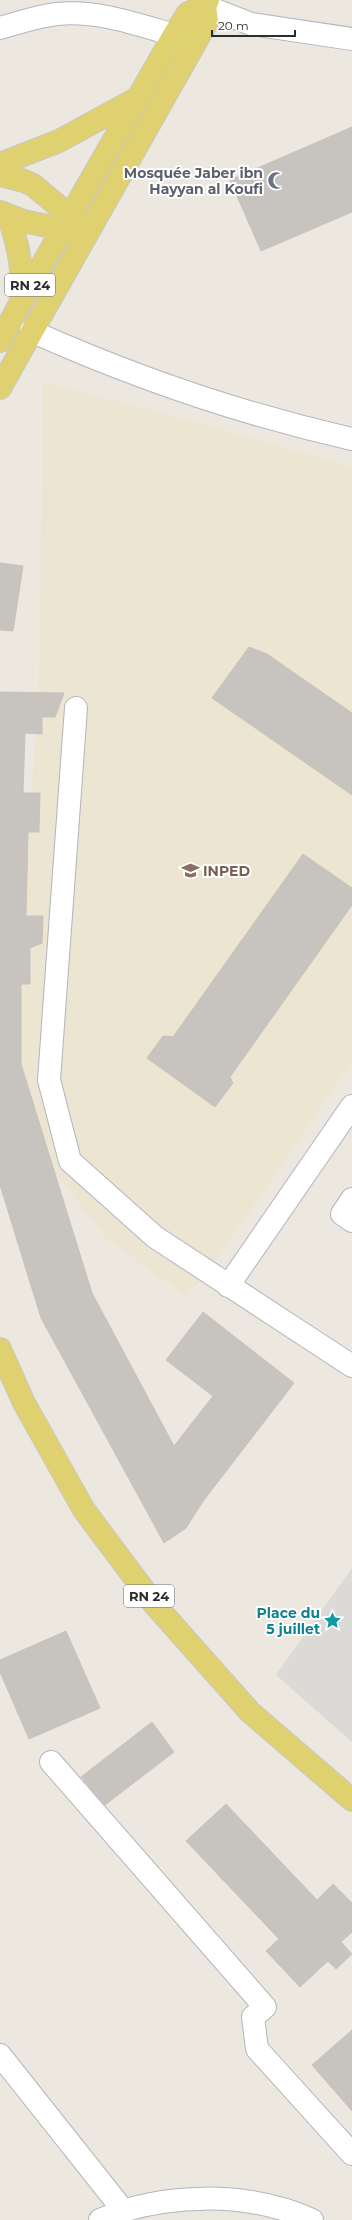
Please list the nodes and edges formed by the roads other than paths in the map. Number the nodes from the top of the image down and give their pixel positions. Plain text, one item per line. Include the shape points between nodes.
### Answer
1 (207, 3) edge
2 (0, 28) edge
3 (174, 35) junction
4 (352, 39) edge
5 (137, 98) junction
6 (0, 164) edge
7 (0, 175) edge
8 (4, 214) edge
9 (66, 223) junction
10 (88, 233) junction
11 (22, 300) junction
12 (31, 331) junction
13 (0, 341) edge
14 (0, 388) edge
15 (352, 439) edge
16 (76, 708) dead end
17 (352, 1106) edge
18 (352, 1199) edge
19 (352, 1221) edge
20 (228, 1286) junction
21 (0, 1349) edge
22 (352, 1366) edge
23 (51, 1762) dead end
24 (352, 1800) edge
25 (0, 2055) edge
26 (352, 2154) edge
27 (122, 2210) junction
28 (100, 2220) edge
29 (312, 2220) edge

1 - 3 main road, RN 24 via 188,13
1 - 4 street via 251,24
1 - 10 main road, RN 24 via 207,22
2 - 3 street via 57,14 91,14 120,19
3 - 5 main road, RN 24
5 - 6 main road via 59,141
5 - 9 main road, RN 24
7 - 9 main road via 18,179 32,186
8 - 9 main road
8 - 11 main road via 16,238 22,266
9 - 10 main road
9 - 11 main road, RN 24
10 - 12 main road, RN 24
11 - 13 main road, RN 24
12 - 14 main road, RN 24
12 - 15 street via 174,389 311,430
16 - 20 street via 49,1080 70,1161 155,1237
17 - 20 street
18 - 19 street via 342,1214
20 - 22 street
21 - 24 main road, RN 24 via 24,1403 84,1510 155,1605 250,1712
23 - 26 street via 265,2007 253,2017 257,2049
25 - 27 street
27 - 28 street
27 - 29 street via 155,2202 200,2199 254,2202

